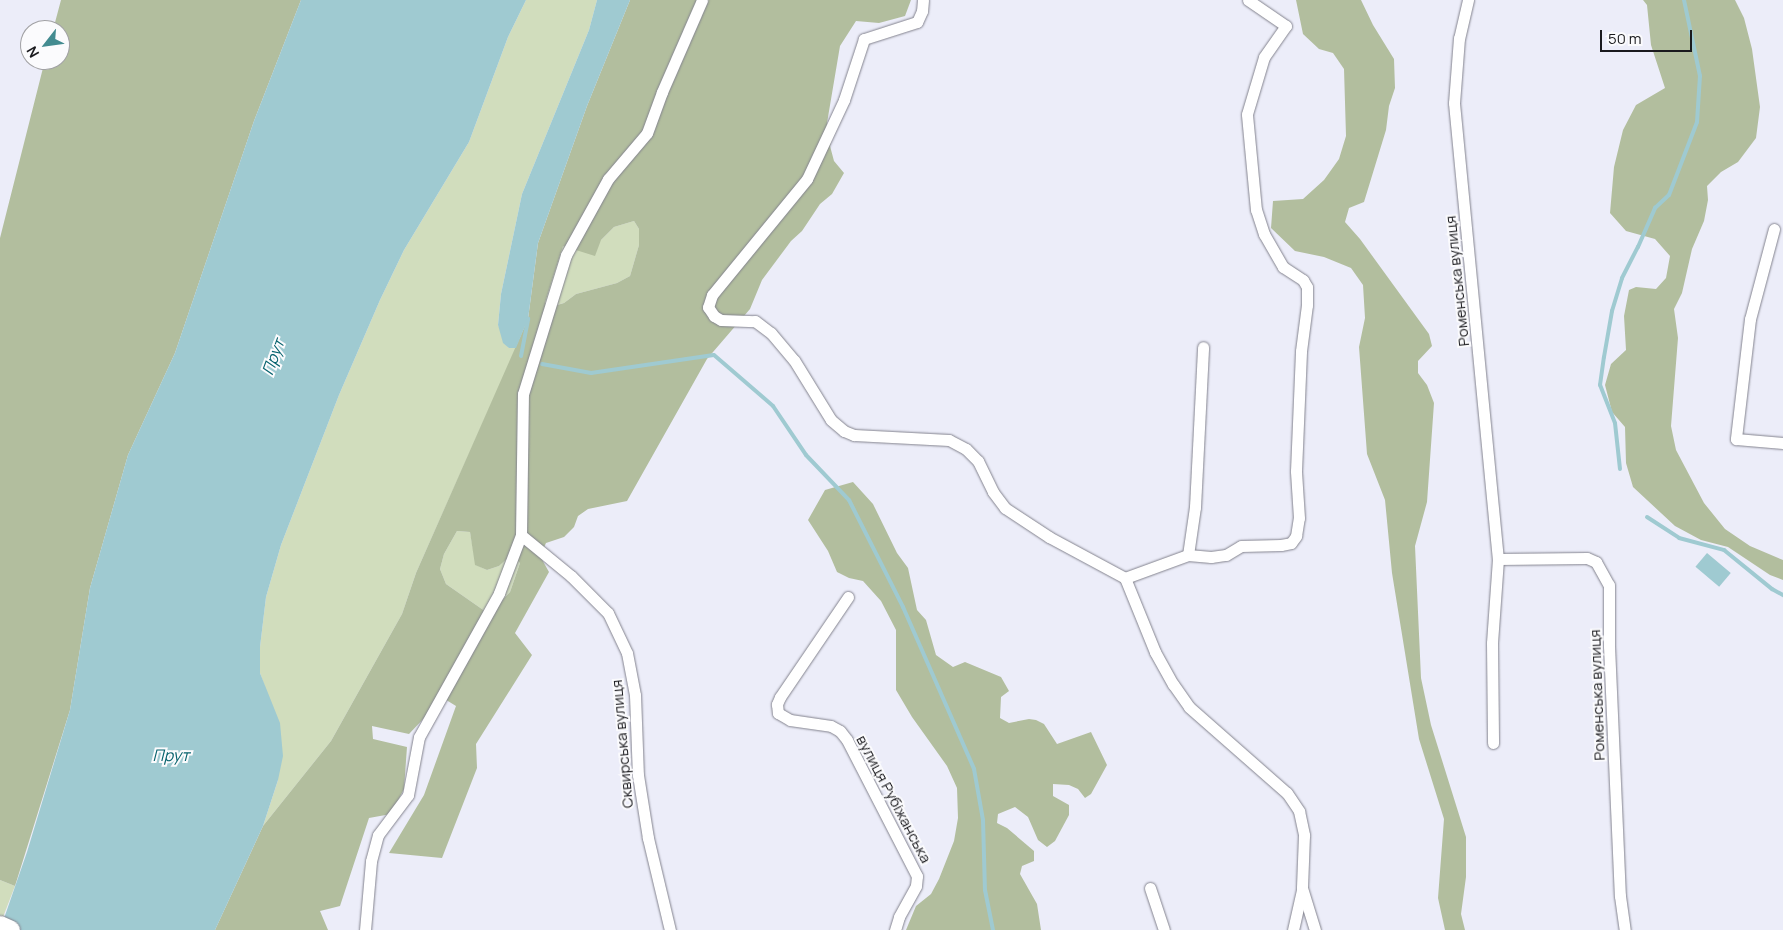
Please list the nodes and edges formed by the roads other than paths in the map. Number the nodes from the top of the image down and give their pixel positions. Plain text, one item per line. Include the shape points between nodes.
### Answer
1 (702, 0) edge
2 (923, 0) edge
3 (1248, 0) edge
4 (1468, 0) edge
5 (1774, 229) dead end
6 (1203, 347) dead end
7 (1783, 443) edge
8 (521, 535) junction
9 (1188, 555) junction
10 (1498, 559) junction
11 (1125, 578) junction
12 (848, 597) dead end
13 (1493, 743) dead end
14 (1150, 888) dead end
15 (1302, 888) junction
16 (0, 925) edge
17 (11, 930) edge
18 (365, 930) edge
19 (670, 930) edge
20 (895, 930) edge
21 (1164, 930) edge
22 (1293, 930) edge
23 (1315, 930) edge
24 (1625, 930) edge

1 - 8 street via 647,133 608,179 566,254 524,394
2 - 11 street via 917,22 864,39 844,100 807,179 712,295 708,307 721,320 755,321 771,333 794,360 831,420 844,431 854,435 949,440 966,449 978,461 993,492 1006,508 1049,537
3 - 9 street via 1286,26 1264,57 1246,114 1256,210 1264,234 1283,267 1303,280 1307,287 1296,471 1298,518 1296,536 1290,543 1241,546 1226,555 1211,557
4 - 10 street, Роменська вулиця via 1459,38 1454,103
5 - 7 street via 1750,319 1736,439
6 - 9 street via 1195,507
8 - 18 street via 499,593 419,737 408,795 378,835 371,861
8 - 19 street, Сквирська вулиця via 608,613 627,653 635,695 638,775 648,838
9 - 11 street
10 - 13 street, Роменська вулиця via 1492,643
10 - 24 street, Роменська вулиця via 1587,558 1596,562 1609,585 1620,896
11 - 15 street via 1155,652 1189,707 1287,793 1299,811 1304,835
12 - 20 street, вулиця Рубіжанська via 780,697 778,713 790,720 831,726 846,740 917,876 916,886 898,917
14 - 21 street
15 - 22 street
15 - 23 street
16 - 17 main road

